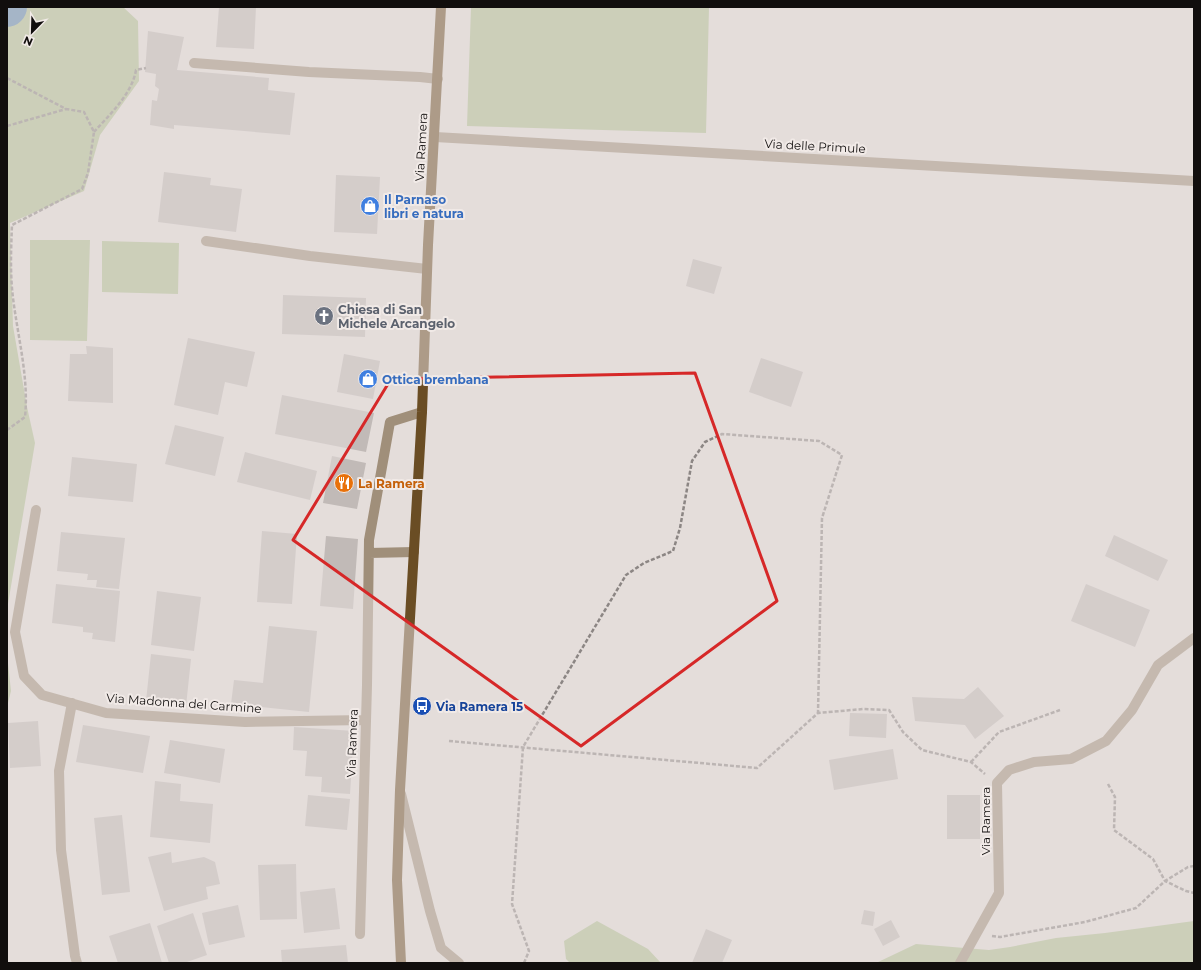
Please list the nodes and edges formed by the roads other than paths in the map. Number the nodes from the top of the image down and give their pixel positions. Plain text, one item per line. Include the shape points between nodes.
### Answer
1 (441, 7) edge
2 (194, 63) dead end
3 (438, 79) junction
4 (435, 137) junction
5 (1194, 182) edge
6 (206, 241) dead end
7 (428, 269) junction
8 (422, 412) junction
9 (36, 510) dead end
10 (414, 552) junction
11 (369, 553) junction
12 (1194, 638) edge
13 (72, 703) junction
14 (365, 720) junction
15 (400, 790) junction
16 (360, 934) dead end
17 (77, 963) edge
18 (401, 963) edge
19 (459, 963) edge
20 (960, 963) edge

1 - 3 main road, Via Ramera
2 - 3 street
3 - 4 main road, Via Ramera
4 - 5 street, Via delle Primule
4 - 7 main road, Via Ramera
6 - 7 street
7 - 8 main road, Via Ramera
8 - 10 main road, Via Ramera
8 - 11 street, Via Ramera via 390,422 369,540
9 - 13 street, Via Madonna del Carmine via 14,632 24,676 42,695
10 - 11 street
10 - 15 main road, Via Ramera
11 - 14 street, Via Ramera
12 - 20 street, Via Ramera via 1158,665 1132,710 1106,741 1071,759 1034,762 1009,770 997,783 999,893
13 - 14 street, Via Madonna del Carmine via 106,713 245,722
13 - 17 street via 59,771 61,850
14 - 16 street, Via Ramera
15 - 18 main road, Via Ramera via 397,880
15 - 19 street, Via Ramera via 441,948

